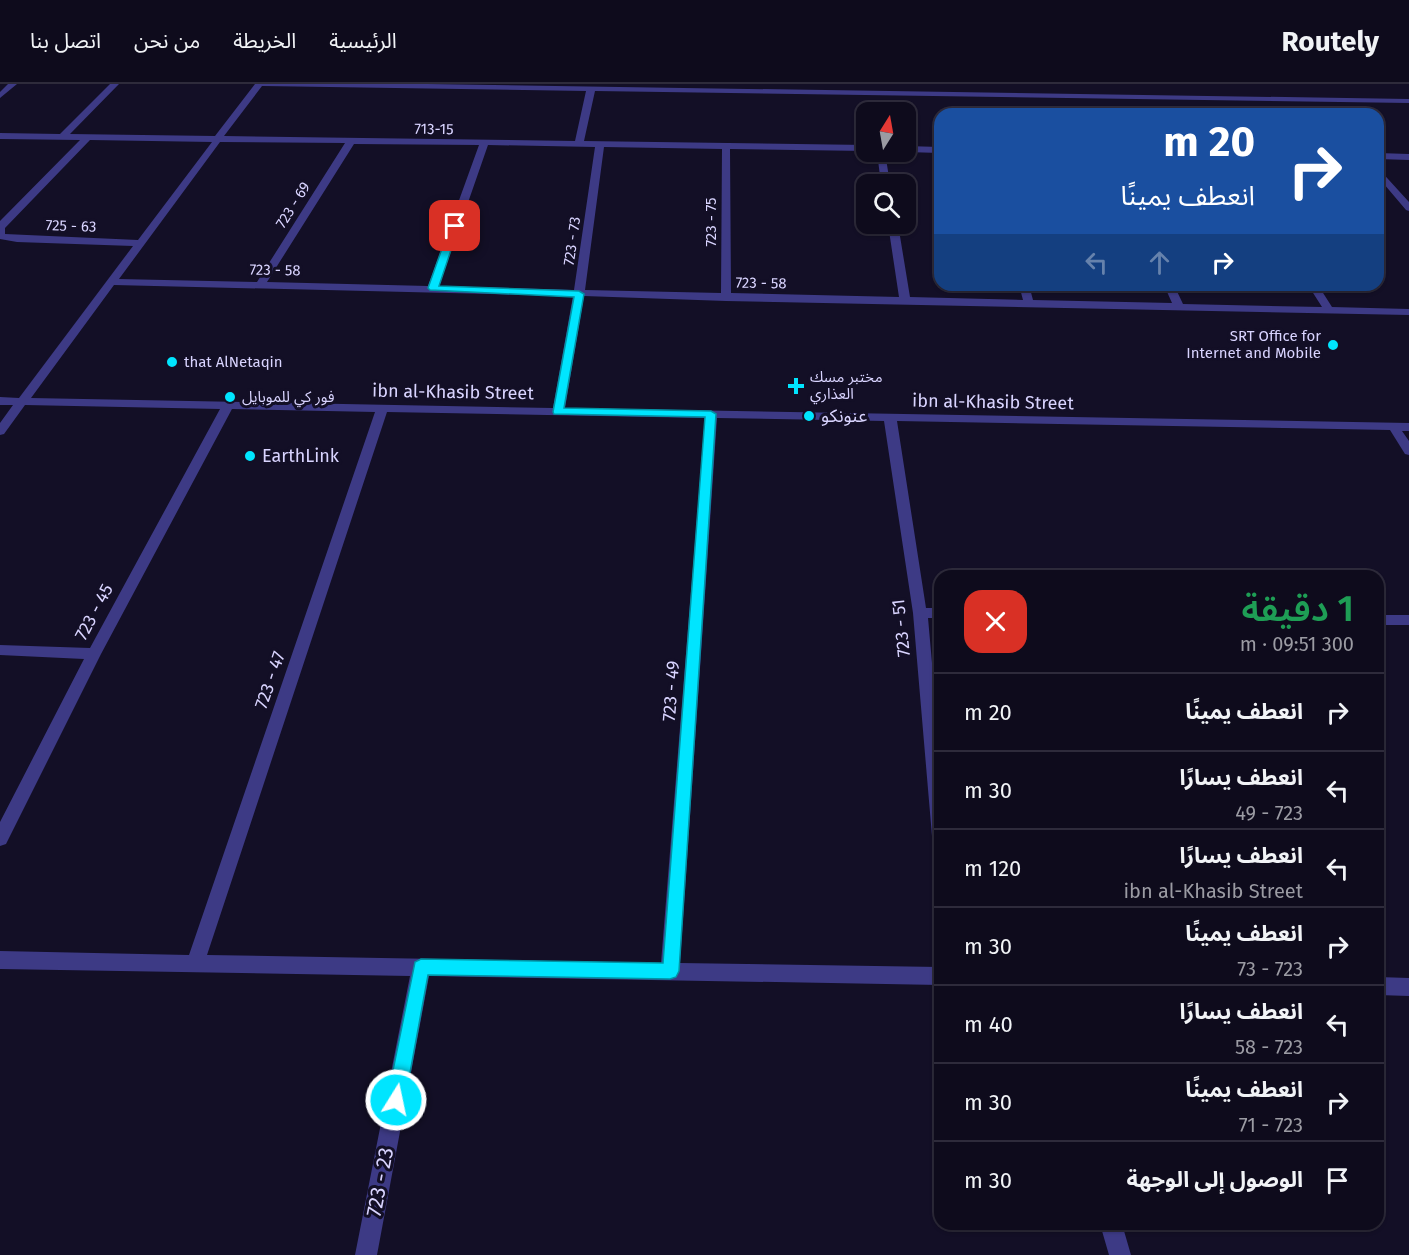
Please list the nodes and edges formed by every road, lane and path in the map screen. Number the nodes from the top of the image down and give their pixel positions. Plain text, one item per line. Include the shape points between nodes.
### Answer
1 (13, 84) edge
2 (115, 84) edge
3 (261, 84) edge
4 (1028, 84) edge
5 (609, 87) edge
6 (736, 87) edge
7 (591, 89) junction
8 (888, 89) edge
9 (1033, 95) junction
10 (0, 96) edge
11 (1409, 101) edge
12 (0, 136) edge
13 (62, 137) junction
14 (88, 137) junction
15 (219, 139) junction
16 (351, 141) junction
17 (484, 143) junction
18 (579, 144) junction
19 (600, 145) junction
20 (726, 146) junction
21 (856, 148) edge
22 (916, 149) edge
23 (934, 150) edge
24 (1384, 156) edge
25 (1409, 157) edge
26 (1384, 178) edge
27 (1409, 208) edge
28 (895, 234) edge
29 (0, 236) edge
30 (141, 243) junction
31 (112, 282) junction
32 (261, 284) junction
33 (433, 288) junction
34 (1026, 291) edge
35 (1172, 291) edge
36 (1317, 291) edge
37 (579, 294) junction
38 (726, 297) junction
39 (905, 302) junction
40 (1029, 304) junction
41 (1179, 306) junction
42 (1329, 310) junction
43 (1409, 312) edge
44 (0, 401) edge
45 (22, 402) junction
46 (228, 405) junction
47 (382, 408) junction
48 (558, 412) junction
49 (711, 414) junction
50 (890, 418) junction
51 (1394, 427) junction
52 (1409, 427) edge
53 (0, 431) edge
54 (1409, 451) edge
55 (920, 613) junction
56 (934, 614) edge
57 (1384, 620) edge
58 (1409, 620) edge
59 (0, 650) edge
60 (94, 654) junction
61 (934, 769) edge
62 (0, 839) edge
63 (0, 960) edge
64 (195, 964) junction
65 (421, 967) junction
66 (670, 971) junction
67 (934, 976) edge
68 (1384, 986) edge
69 (1409, 987) edge
70 (1113, 1230) edge
71 (1120, 1254) edge
72 (366, 1255) edge

1 - 10 street
2 - 13 street
3 - 7 street
3 - 15 street
4 - 9 street
5 - 6 street
5 - 7 street
6 - 8 street
7 - 18 street
8 - 9 street
9 - 11 street via 1212,94
12 - 13 street, 713-15
13 - 14 street, 713-15
14 - 15 street, 713-15
14 - 29 street via 0,227
15 - 16 street, 713-15
15 - 30 street
16 - 17 street, 713-15
16 - 32 street, 723 - 69
17 - 18 street, 713-15
17 - 33 street
18 - 19 street, 713-15
19 - 20 street, 713-15
19 - 37 street, 723 - 73
20 - 21 street, 713-15
20 - 38 street, 723 - 75
22 - 23 street
24 - 25 street
26 - 27 street
28 - 39 street
29 - 30 street, 725 - 63
30 - 31 street
31 - 32 street, 723 - 58
31 - 45 street
32 - 33 street, 723 - 58
33 - 37 street, 723 - 58
34 - 40 street
35 - 41 street
36 - 42 street
37 - 38 street, 723 - 58
37 - 48 street, 723 - 73
38 - 39 street, 723 - 58
39 - 40 street, 723 - 58
40 - 41 street, 723 - 58
41 - 42 street, 723 - 58
42 - 43 street, 723 - 58
44 - 45 street, ibn al-Khasib Street
45 - 46 street, ibn al-Khasib Street
45 - 53 street
46 - 47 street, ibn al-Khasib Street
46 - 60 street, 723 - 45
47 - 48 street, ibn al-Khasib Street
47 - 64 street, 723 - 47
48 - 49 street, ibn al-Khasib Street
49 - 50 street, ibn al-Khasib Street
49 - 66 street, 723 - 49
50 - 51 street, ibn al-Khasib Street
50 - 55 street, 723 - 51
51 - 52 street, ibn al-Khasib Street
51 - 54 street
55 - 56 street
55 - 61 street, 723 - 51
57 - 58 street
59 - 60 street
60 - 62 street, 723 - 45
63 - 64 street
64 - 65 street
65 - 66 street
65 - 72 street, 723 - 23
66 - 67 street
68 - 69 street
70 - 71 street

